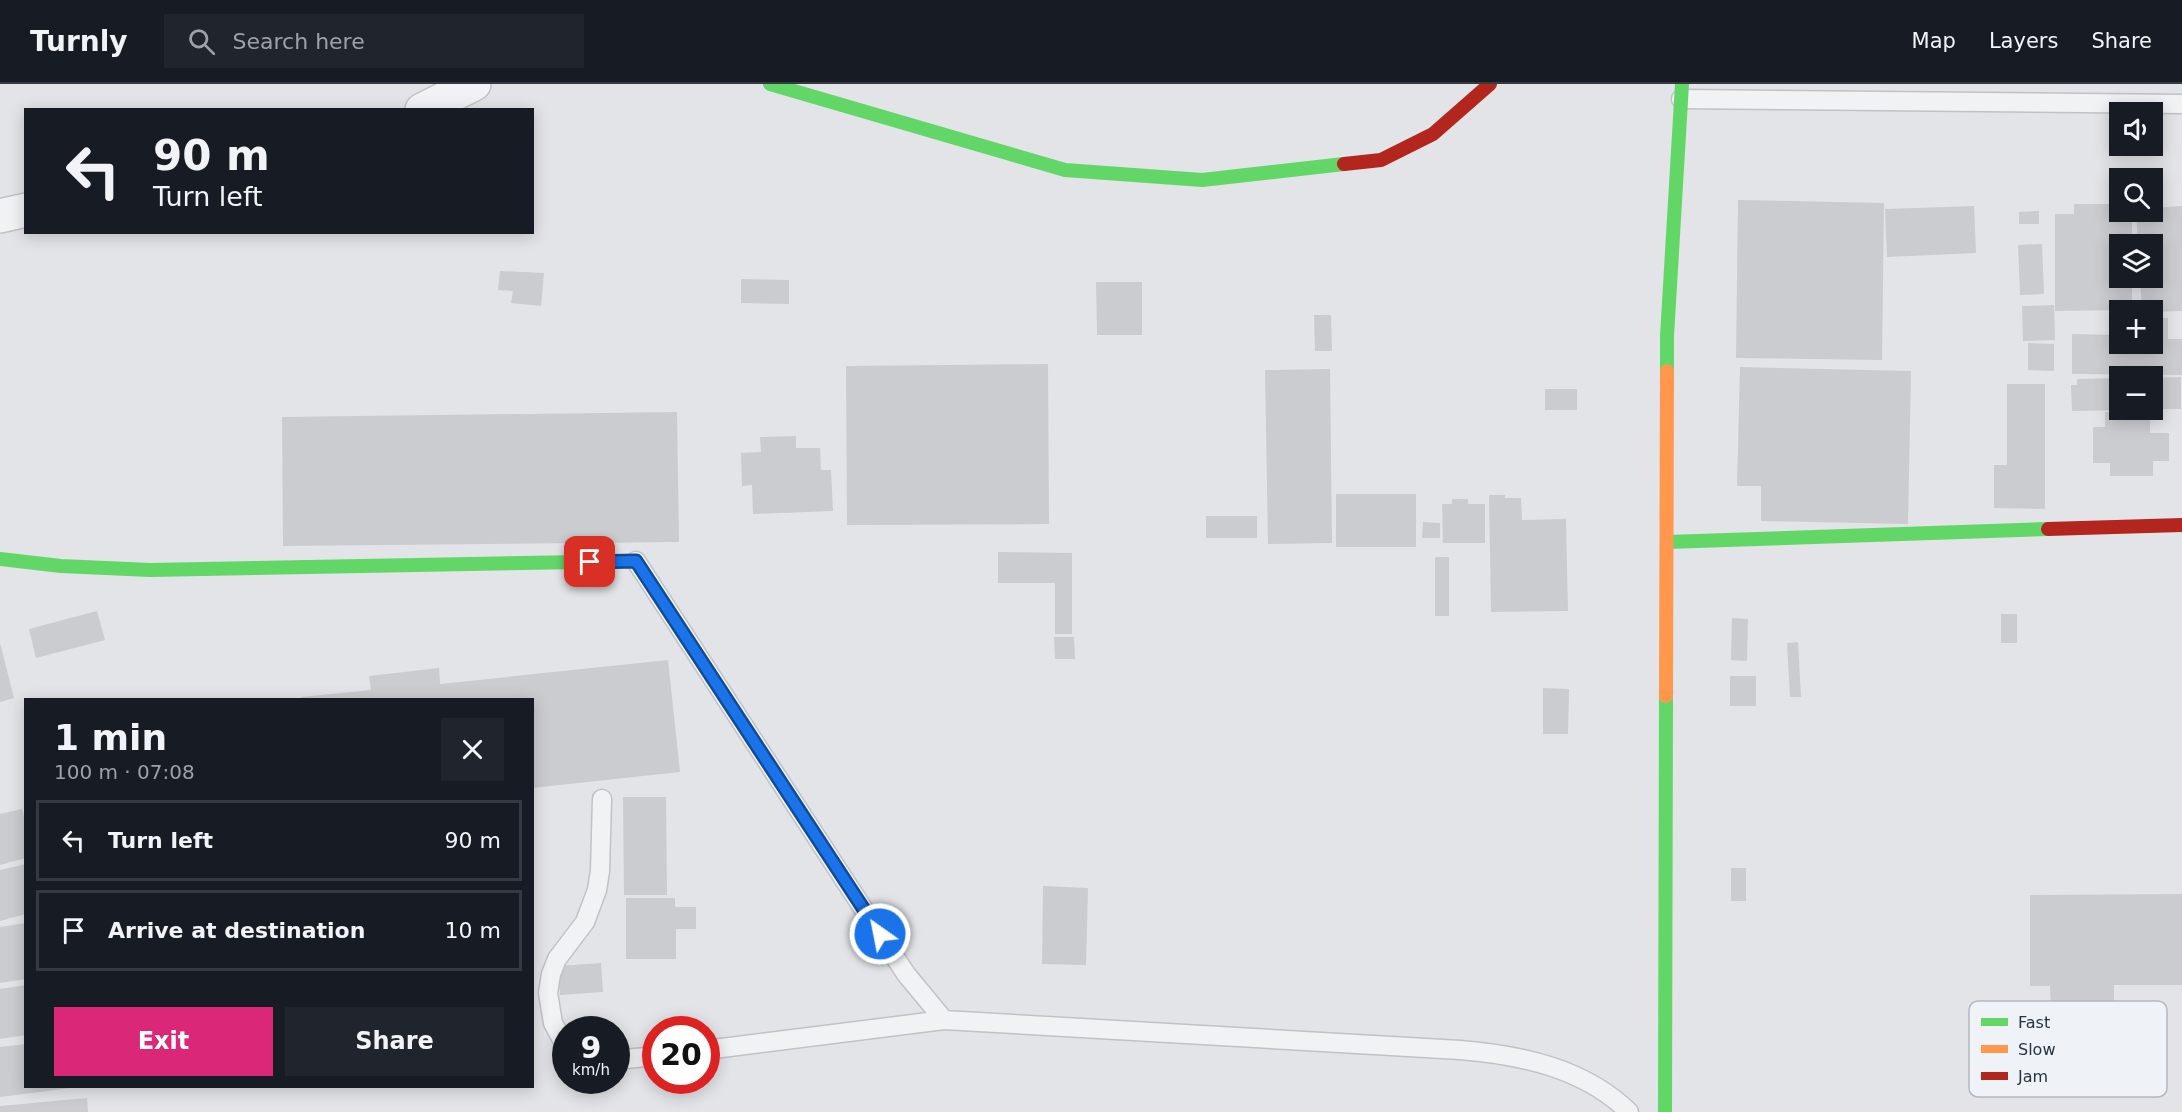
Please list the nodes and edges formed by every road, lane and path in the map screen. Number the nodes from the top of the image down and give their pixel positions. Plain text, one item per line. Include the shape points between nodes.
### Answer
1 (474, 84) edge
2 (770, 84) edge
3 (1490, 84) edge
4 (1682, 91) edge
5 (2182, 104) edge
6 (426, 108) edge
7 (24, 210) edge
8 (0, 216) edge
9 (2182, 525) edge
10 (1667, 542) junction
11 (0, 559) edge
12 (636, 561) joint
13 (602, 799) dead end
14 (552, 1017) edge
15 (944, 1020) junction
16 (720, 1048) edge
17 (1629, 1112) edge
18 (1665, 1112) edge

1 - 6 street
2 - 3 street via 1065,170 1202,180 1381,160 1432,134
4 - 5 lane
4 - 10 street via 1667,336
7 - 8 street
9 - 10 street
10 - 18 street
11 - 12 street via 150,570
12 - 15 lane via 906,974
13 - 14 lane via 597,890 585,922 557,959 548,993
15 - 16 lane
15 - 17 lane via 1498,1053 1544,1064 1589,1083

